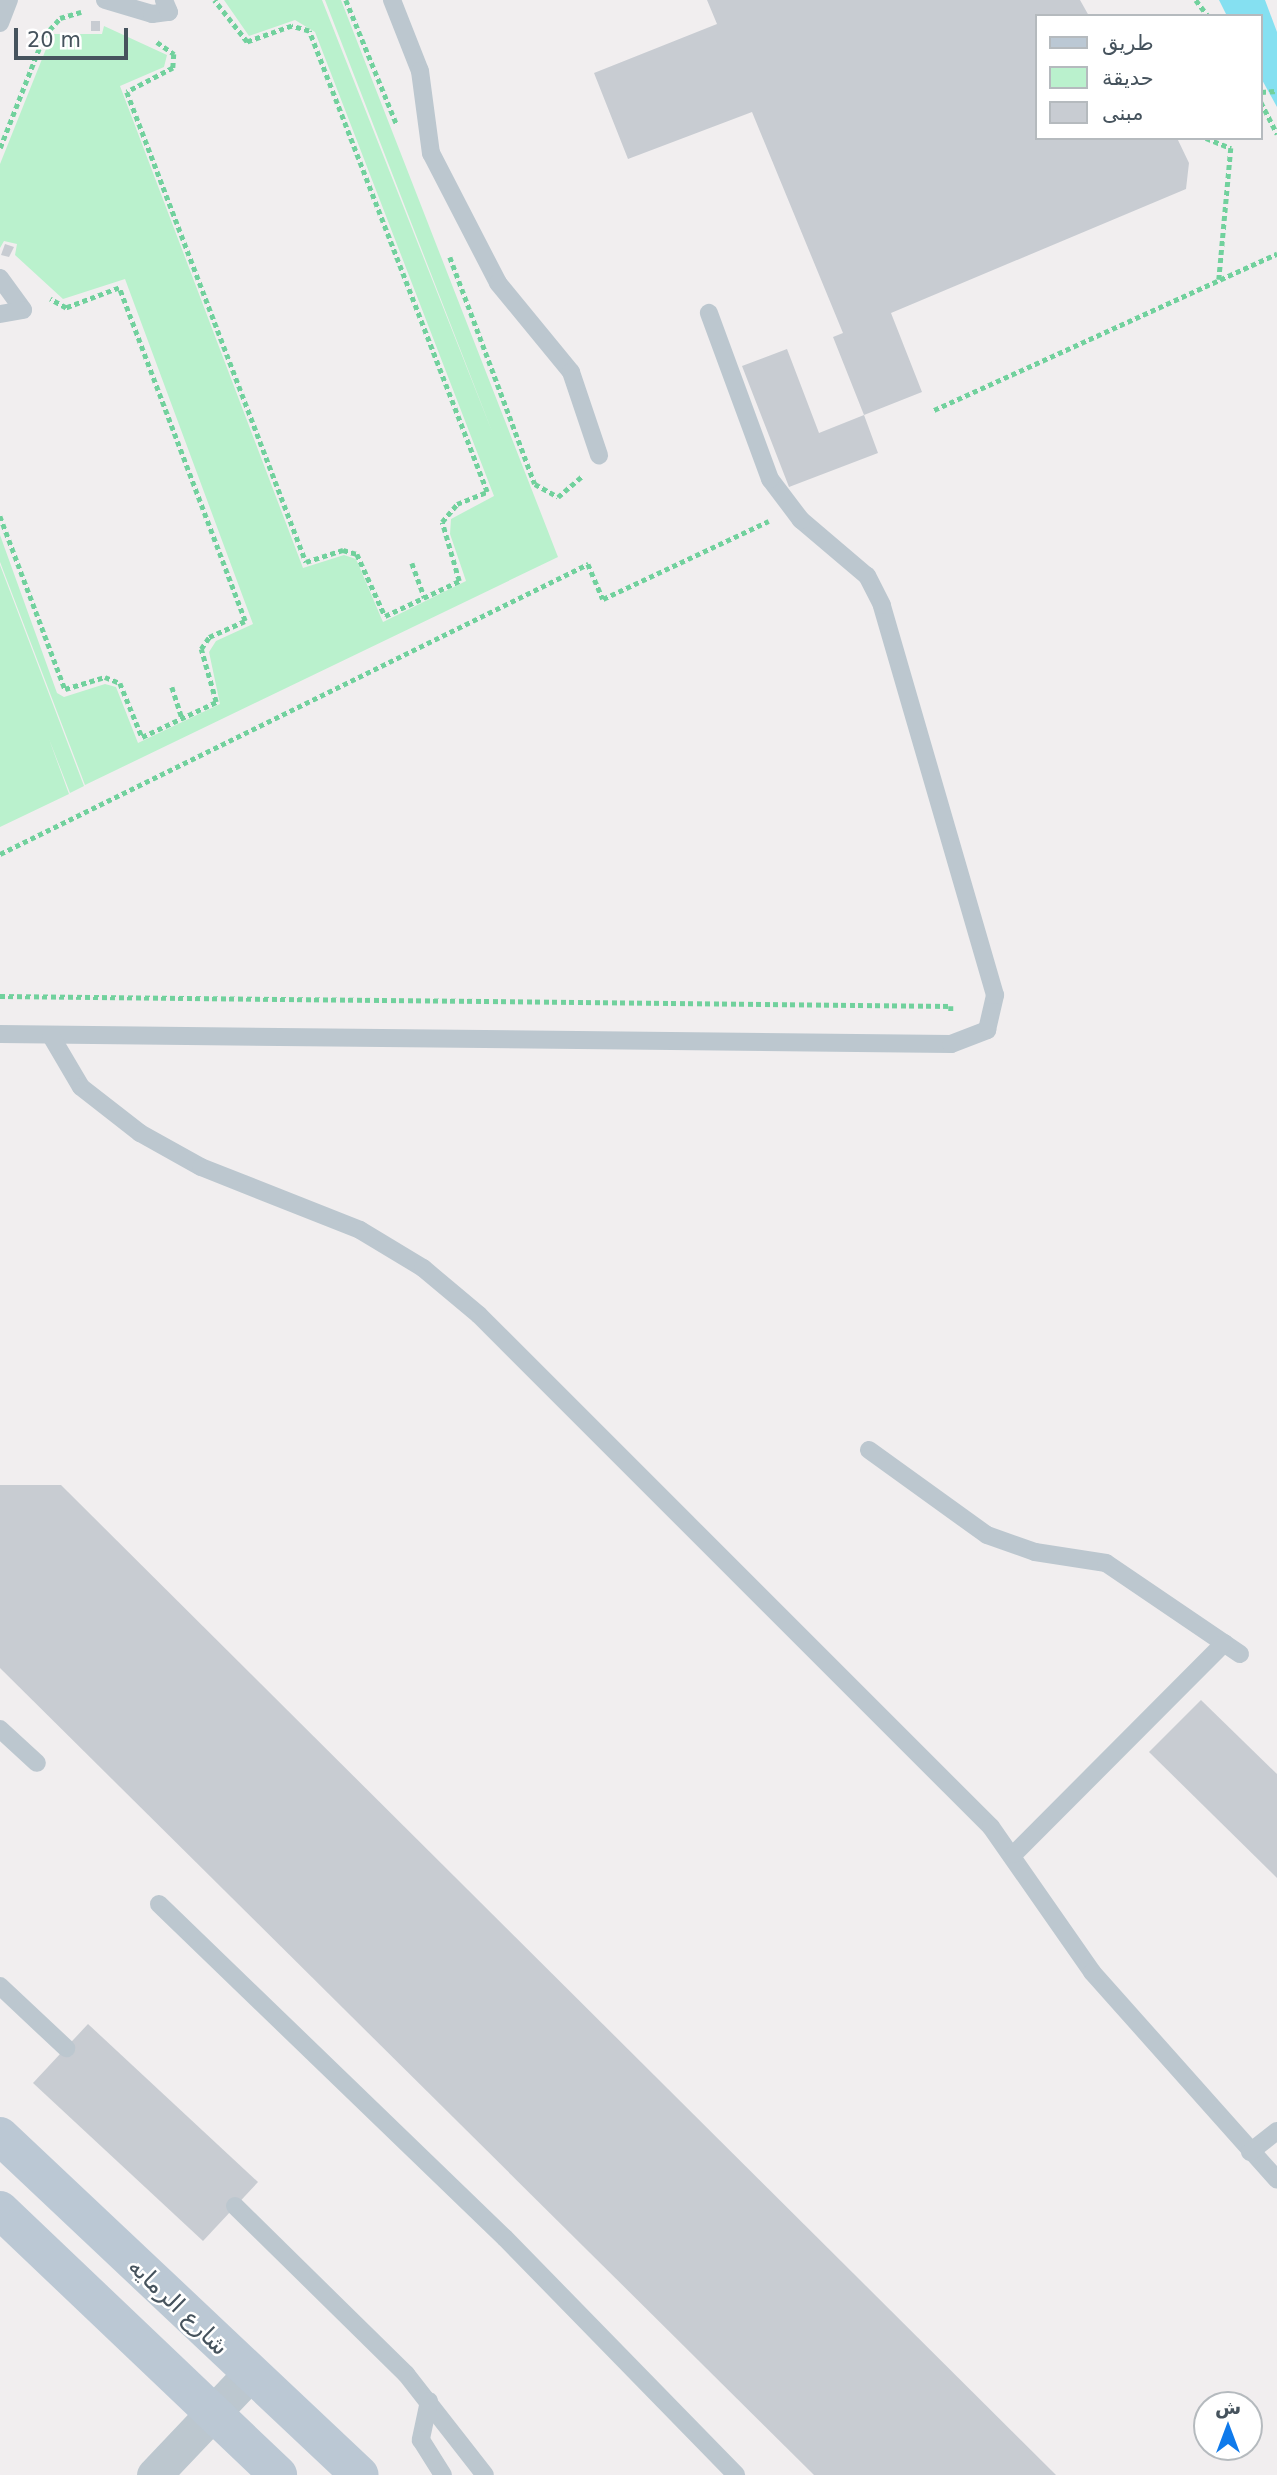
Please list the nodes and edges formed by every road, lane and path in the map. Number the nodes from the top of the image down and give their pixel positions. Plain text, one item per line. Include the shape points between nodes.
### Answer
1 (9, 0) edge
2 (105, 0) edge
3 (164, 0) edge
4 (214, 0) edge
5 (392, 0) edge
6 (94, 15) dead end
7 (0, 23) edge
8 (152, 40) dead end
9 (1263, 106) edge
10 (1277, 134) edge
11 (1211, 140) edge
12 (1232, 140) edge
13 (0, 148) edge
14 (1231, 148) junction
15 (1277, 254) edge
16 (0, 278) edge
17 (1219, 279) junction
18 (39, 288) dead end
19 (709, 313) dead end
20 (0, 314) edge
21 (934, 411) dead end
22 (599, 455) dead end
23 (792, 510) junction
24 (0, 516) edge
25 (412, 563) dead end
26 (425, 598) junction
27 (172, 687) dead end
28 (182, 718) junction
29 (0, 854) edge
30 (0, 996) edge
31 (0, 1034) edge
32 (51, 1036) junction
33 (951, 1044) junction
34 (869, 1450) dead end
35 (1224, 1643) junction
36 (1240, 1654) dead end
37 (0, 1729) edge
38 (37, 1763) dead end
39 (1014, 1854) junction
40 (159, 1904) dead end
41 (0, 1986) edge
42 (66, 2048) dead end
43 (1277, 2130) edge
44 (0, 2136) edge
45 (1250, 2152) junction
46 (1277, 2180) edge
47 (235, 2206) dead end
48 (0, 2210) edge
49 (249, 2375) junction
50 (429, 2401) junction
51 (212, 2414) junction
52 (154, 2475) edge
53 (278, 2475) edge
54 (360, 2475) edge
55 (443, 2475) edge
56 (485, 2475) edge
57 (736, 2475) edge

1 - 7 lane
2 - 3 lane via 152,14 169,12
4 - 26 path via 247,42 292,26 309,31 487,492 446,514 443,537 459,581
5 - 22 lane via 420,71 432,153 487,266 571,372
6 - 13 path via 71,13 51,26
8 - 26 path via 170,49 173,68 127,92 306,562 343,550 357,554 385,617
9 - 10 path
11 - 14 path
12 - 14 path
14 - 17 path
15 - 17 path
16 - 20 lane via 23,310
17 - 21 path
18 - 28 path via 61,308 119,288 245,621 204,643 201,664 216,702
19 - 23 lane via 762,462
23 - 29 path via 603,600 588,564
23 - 33 lane via 857,565 882,604 995,995 986,1030
24 - 28 path via 65,689 105,677 120,683 142,737
25 - 26 path
27 - 28 path
30 - 33 path via 951,1006
31 - 32 lane
32 - 33 lane
32 - 39 lane via 81,1087 159,1146 360,1230 452,1291
34 - 35 lane via 986,1535 1035,1552 1106,1563
35 - 36 lane
35 - 39 lane
37 - 38 lane
39 - 45 lane via 1092,1972
40 - 57 lane via 505,2238
41 - 42 lane
43 - 45 lane
44 - 49 street, شارع الرمايه
45 - 46 lane
47 - 50 lane
48 - 51 street
49 - 51 street
49 - 54 street, شارع الرمايه
50 - 55 lane via 421,2441
50 - 56 lane
51 - 52 street
51 - 53 street

